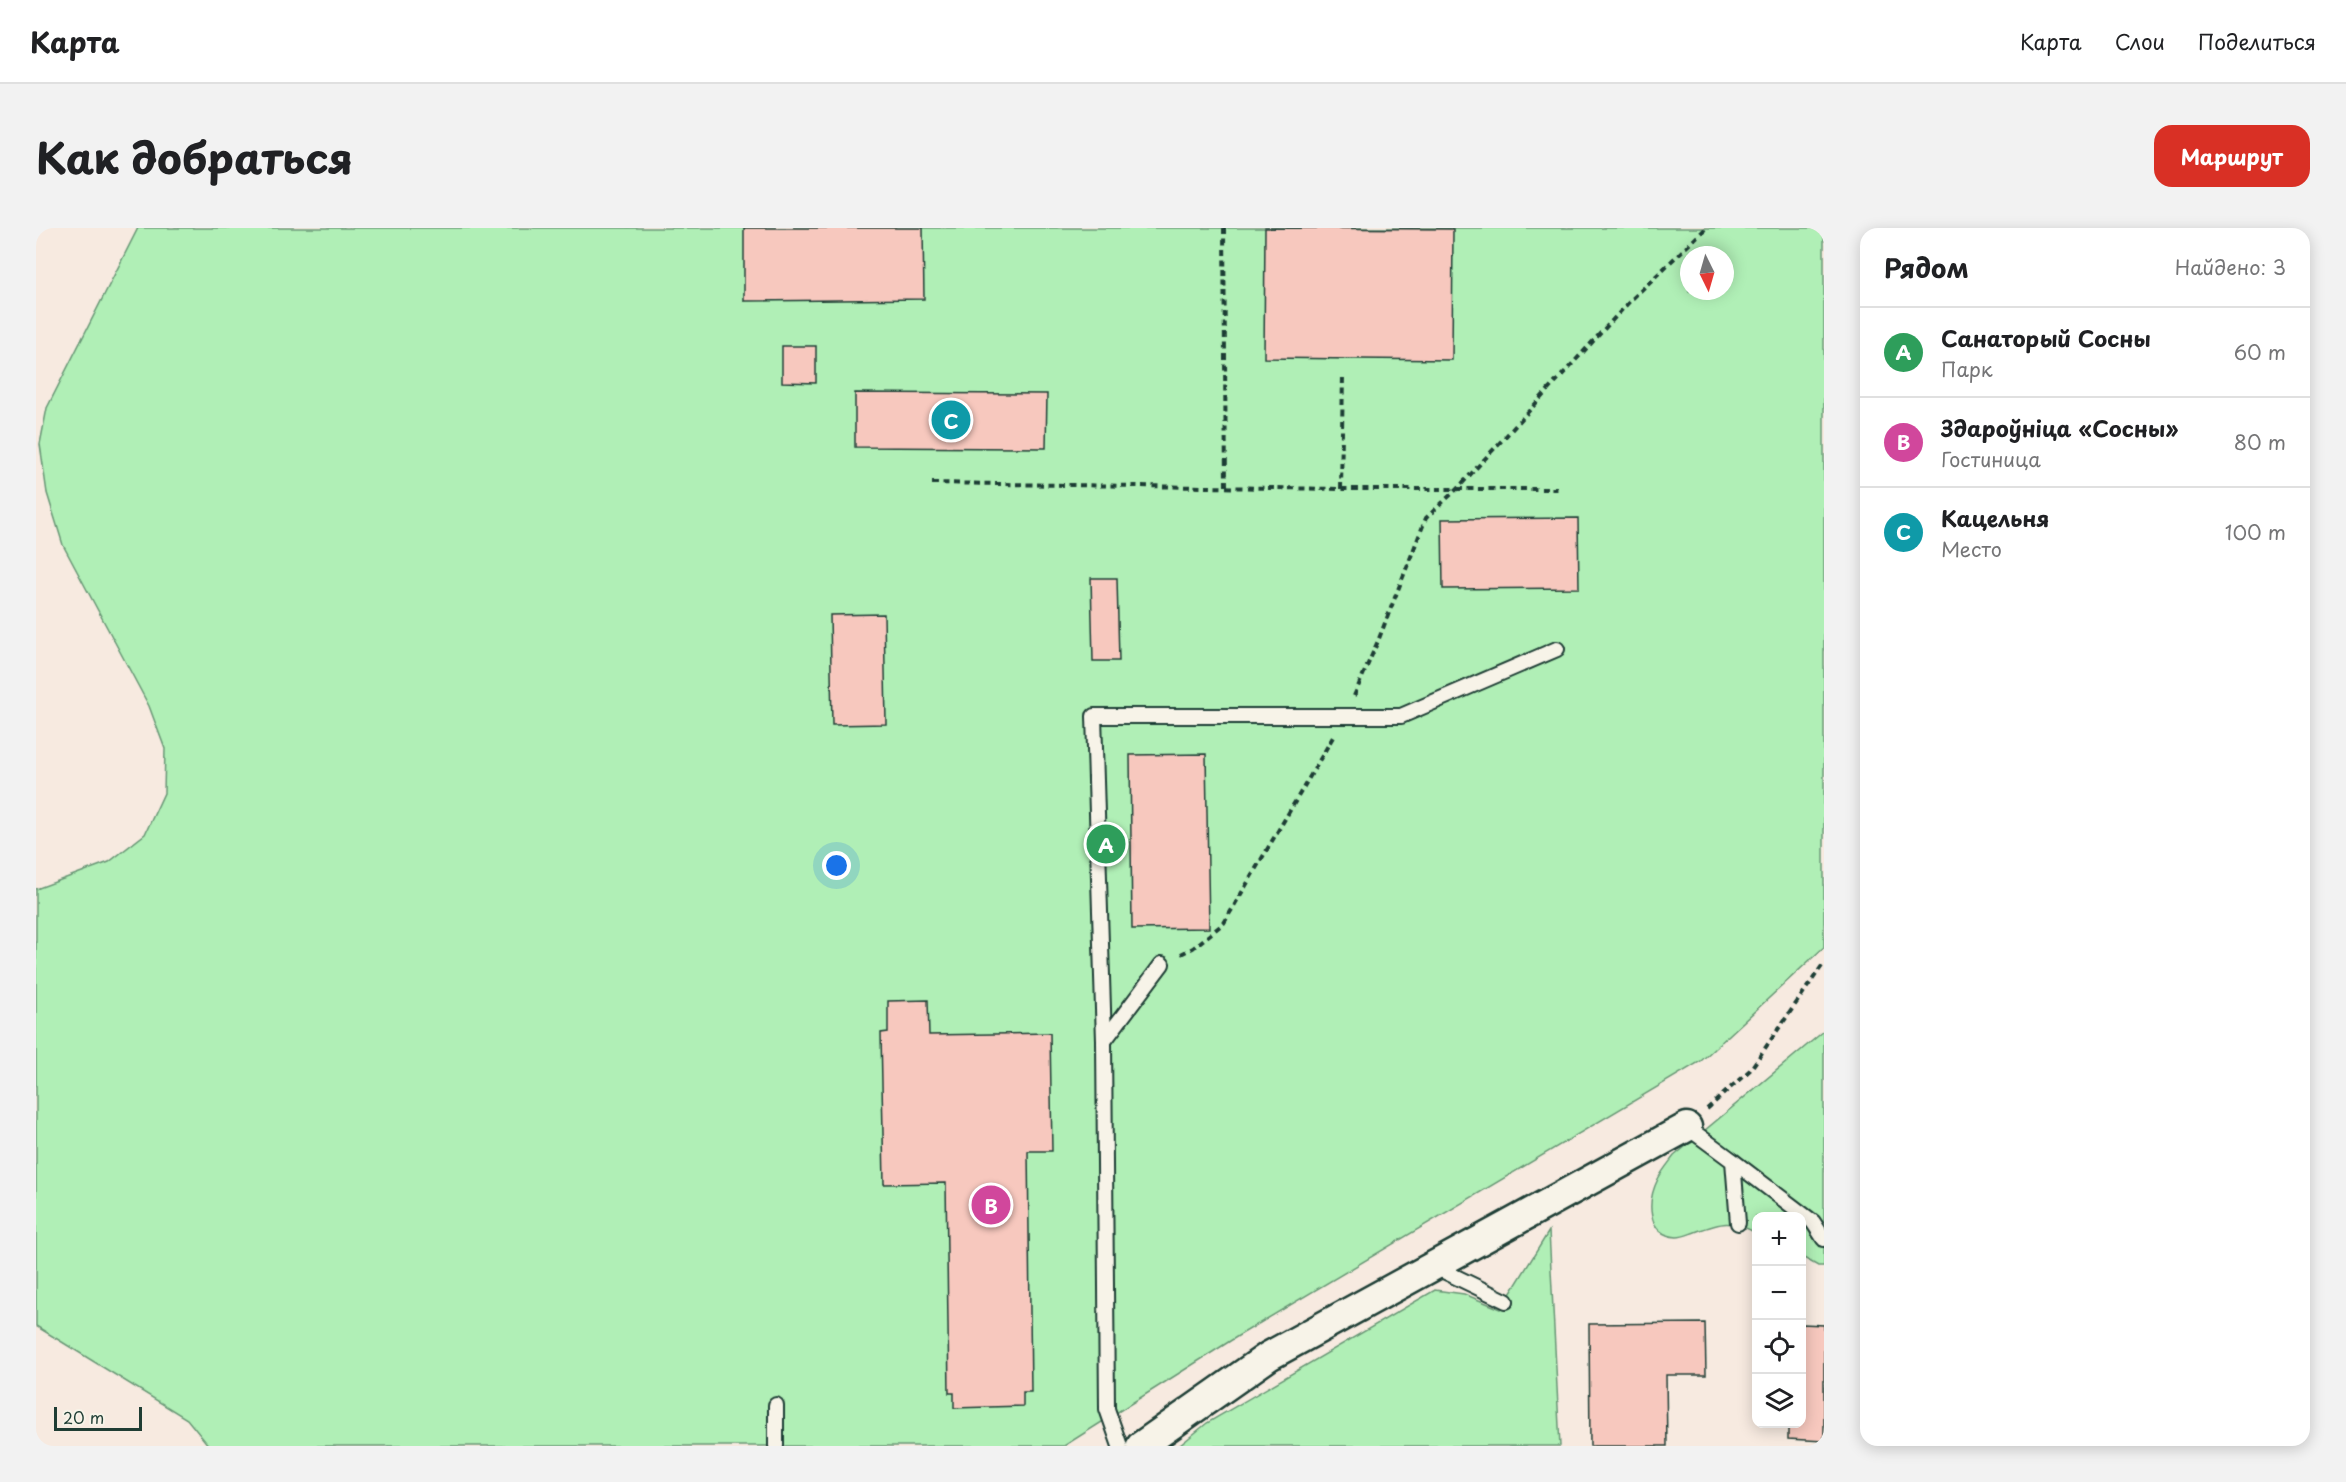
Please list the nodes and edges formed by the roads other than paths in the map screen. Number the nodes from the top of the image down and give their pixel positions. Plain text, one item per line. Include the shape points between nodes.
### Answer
1 (1557, 649) dead end
2 (1162, 964) road end
3 (1104, 1041) junction
4 (1686, 1127) joint
5 (1733, 1161) junction
6 (1738, 1223) dead end
7 (1824, 1239) edge
8 (1433, 1266) junction
9 (1506, 1301) dead end
10 (776, 1405) dead end
11 (776, 1446) edge
12 (1120, 1446) edge
13 (1141, 1446) edge

1 - 3 lane via 1401,716 1094,716
2 - 3 lane
3 - 12 lane via 1107,1409
4 - 5 lane
4 - 8 street
5 - 6 lane
5 - 7 lane via 1813,1222
8 - 9 lane
8 - 13 street via 1269,1356
10 - 11 lane

